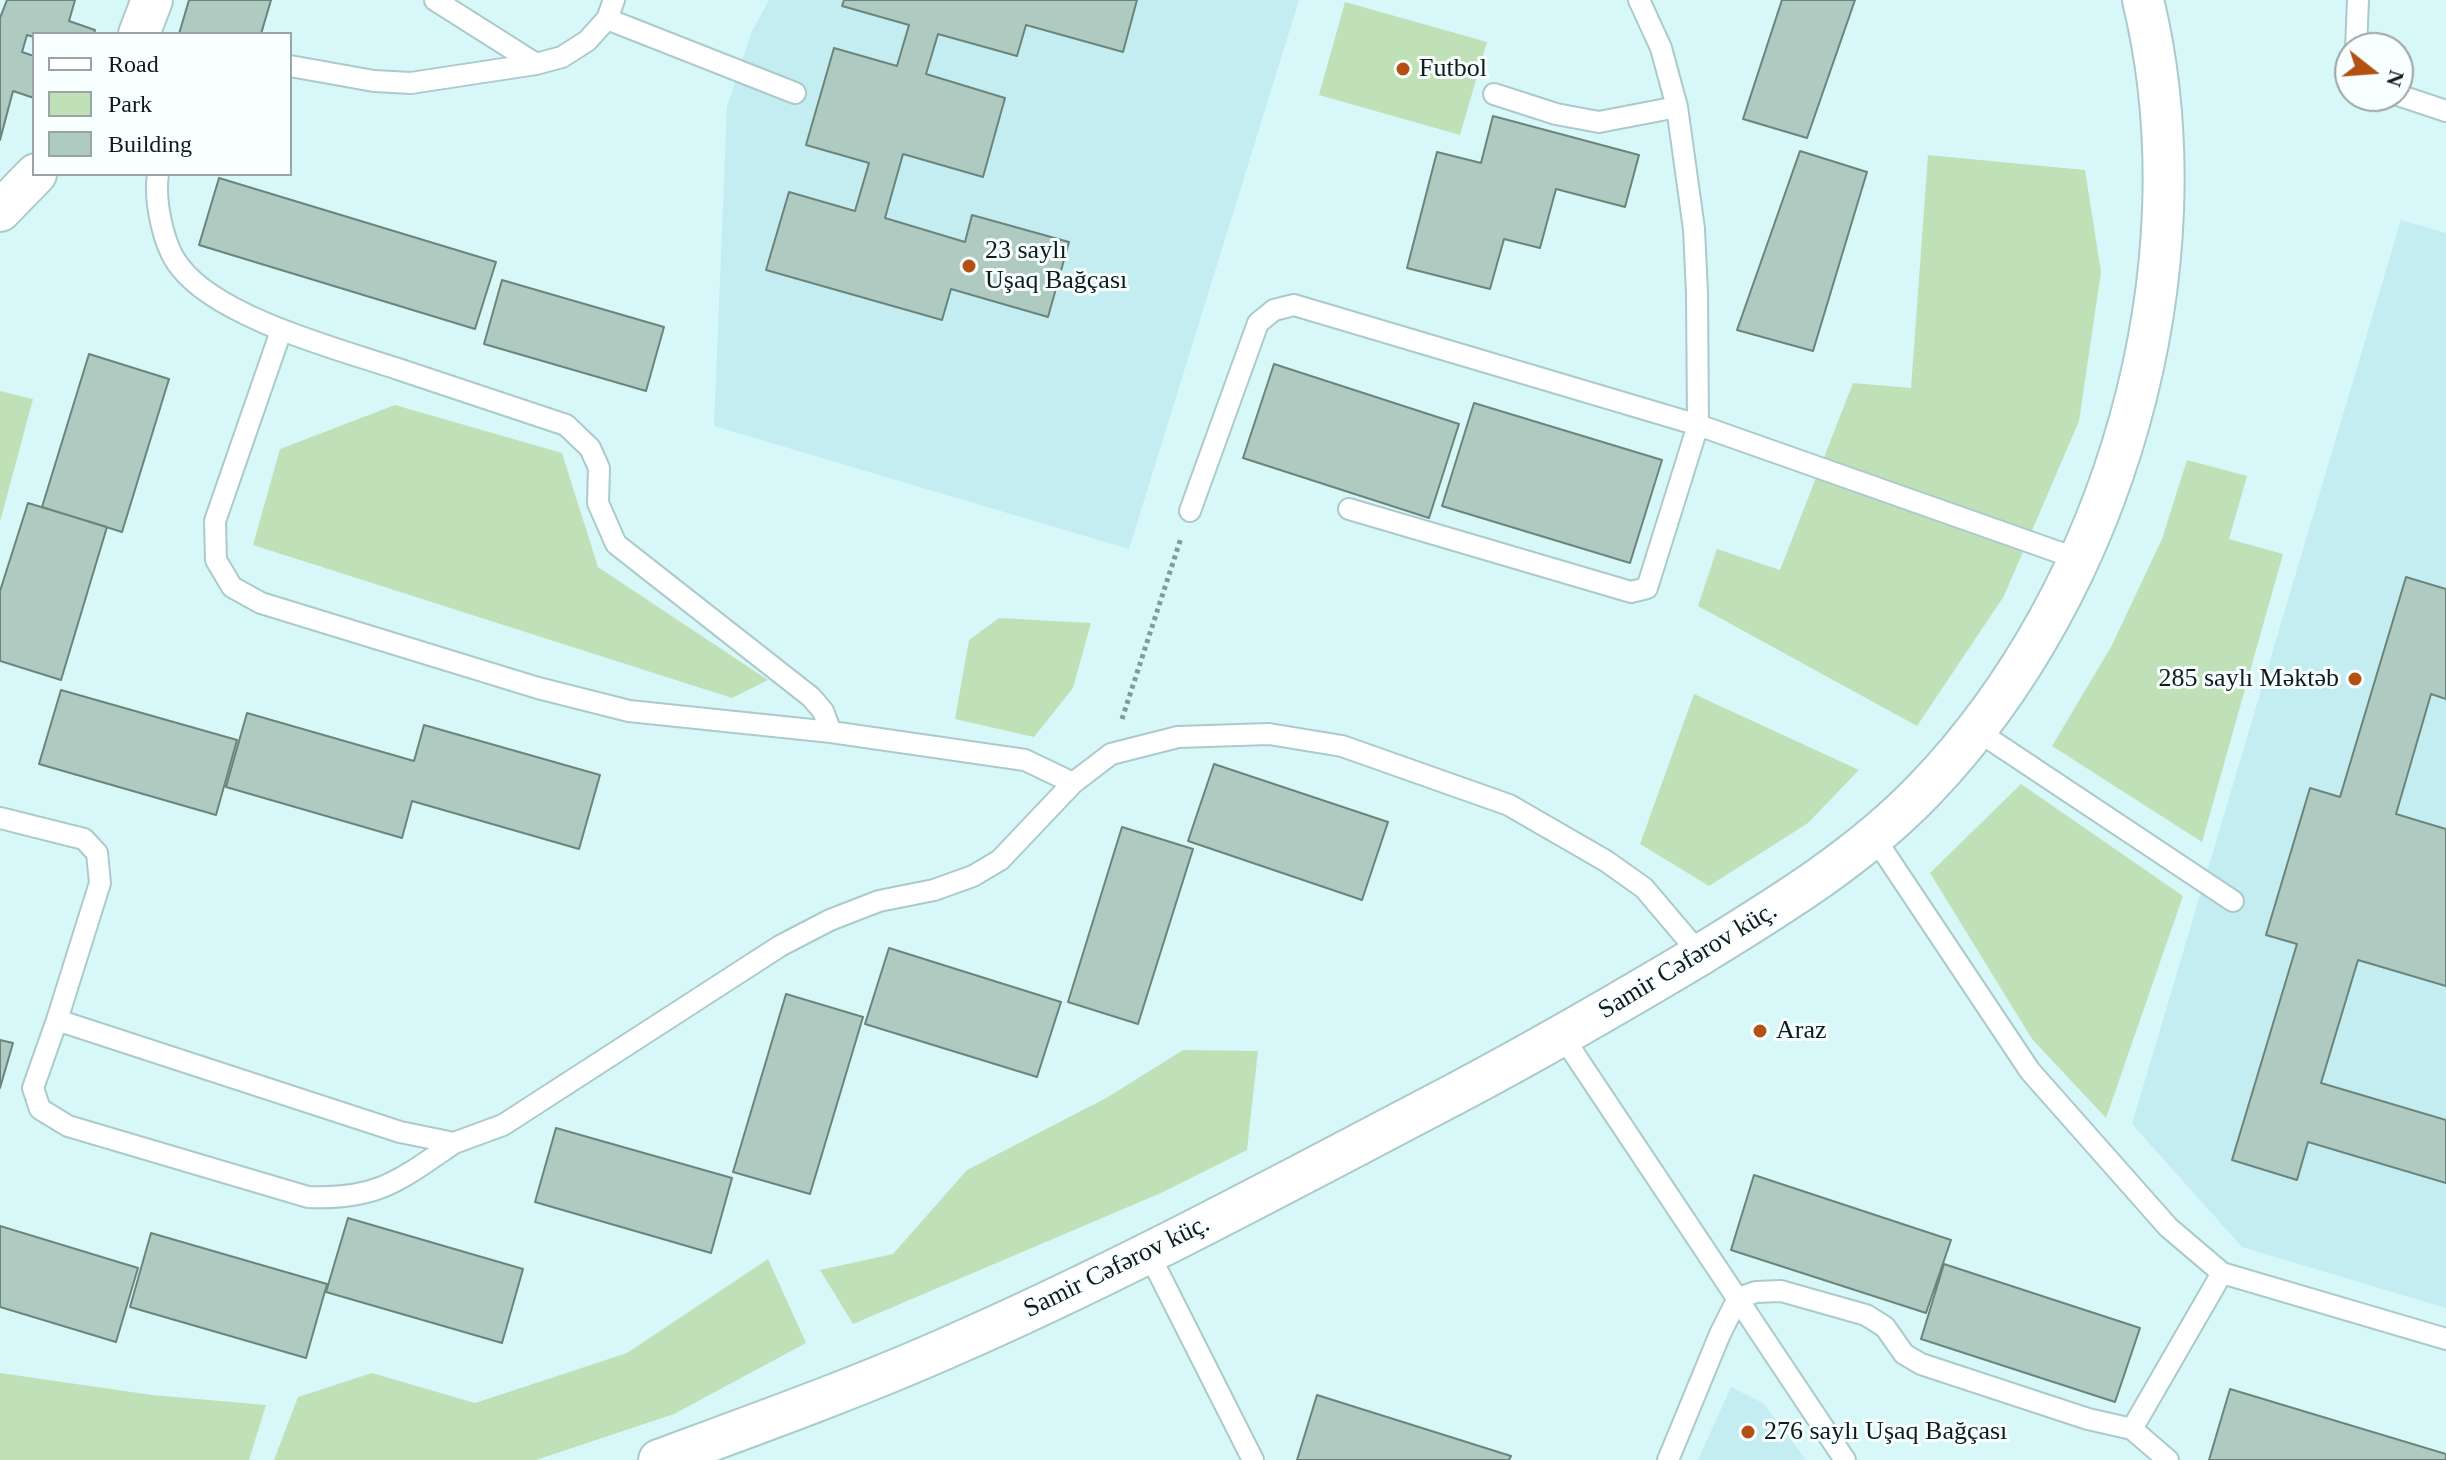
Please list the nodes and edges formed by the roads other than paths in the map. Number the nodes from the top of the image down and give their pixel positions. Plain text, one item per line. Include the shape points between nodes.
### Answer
1 (152, 0) edge
2 (435, 0) edge
3 (1639, 0) edge
4 (2143, 0) edge
5 (2358, 0) edge
6 (611, 10) edge
7 (140, 32) edge
8 (2357, 32) edge
9 (536, 64) junction
10 (292, 66) edge
11 (795, 93) dead end
12 (1494, 94) dead end
13 (2414, 100) edge
14 (1677, 107) junction
15 (2446, 111) edge
16 (34, 176) edge
17 (158, 176) edge
18 (0, 211) edge
19 (281, 331) junction
20 (1698, 425) junction
21 (1349, 509) dead end
22 (1190, 511) road end
23 (2078, 559) junction
24 (1976, 730) junction
25 (831, 732) junction
26 (1073, 783) junction
27 (0, 818) edge
28 (1874, 837) junction
29 (2233, 901) dead end
30 (1700, 954) junction
31 (57, 1020) junction
32 (1563, 1037) junction
33 (454, 1143) junction
34 (1149, 1254) junction
35 (2222, 1273) junction
36 (1738, 1298) junction
37 (2446, 1339) edge
38 (2132, 1429) junction
39 (659, 1460) edge
40 (1253, 1460) edge
41 (1668, 1460) edge
42 (1845, 1460) edge
43 (2168, 1460) edge

1 - 7 street
2 - 9 lane
3 - 14 lane via 1661,48
4 - 23 street, Samir Cəfərov küç. via 2162,123 2162,225 2151,331 2131,424
5 - 8 lane
6 - 9 lane via 587,41 562,57
6 - 11 lane
9 - 10 lane via 411,83
12 - 14 lane via 1599,122
13 - 15 lane
14 - 20 lane via 1694,229
16 - 18 street
17 - 19 lane via 165,235 179,267 211,295
19 - 25 lane via 566,425 590,448 599,468 598,503 616,544 811,697
19 - 25 lane via 215,521 216,560 232,587 261,603 629,711
20 - 21 lane via 1647,588 1631,592
20 - 22 lane via 1294,305 1274,310 1258,323
20 - 23 lane
23 - 24 street, Samir Cəfərov küç. via 2042,630
24 - 28 street, Samir Cəfərov küç.
24 - 29 lane
25 - 26 lane via 1025,760
26 - 30 lane via 1111,754 1178,737 1269,734 1342,746 1509,805 1606,861 1644,888
26 - 33 lane via 987,868 934,890 879,901 830,920 780,946 503,1125
27 - 31 lane via 84,839 97,853 100,883
28 - 30 street, Samir Cəfərov küç. via 1773,910
28 - 35 lane via 2030,1071 2168,1227
30 - 32 street, Samir Cəfərov küç.
31 - 33 lane via 400,1132
31 - 33 lane via 33,1088 40,1109 68,1126 320,1198 344,1199 393,1185
32 - 34 street, Samir Cəfərov küç.
32 - 36 lane
34 - 39 street, Samir Cəfərov küç. via 949,1347
34 - 40 lane
35 - 37 lane
35 - 38 lane
36 - 38 lane via 1781,1291 1866,1315 1921,1364
36 - 41 lane
36 - 42 lane
38 - 43 lane

